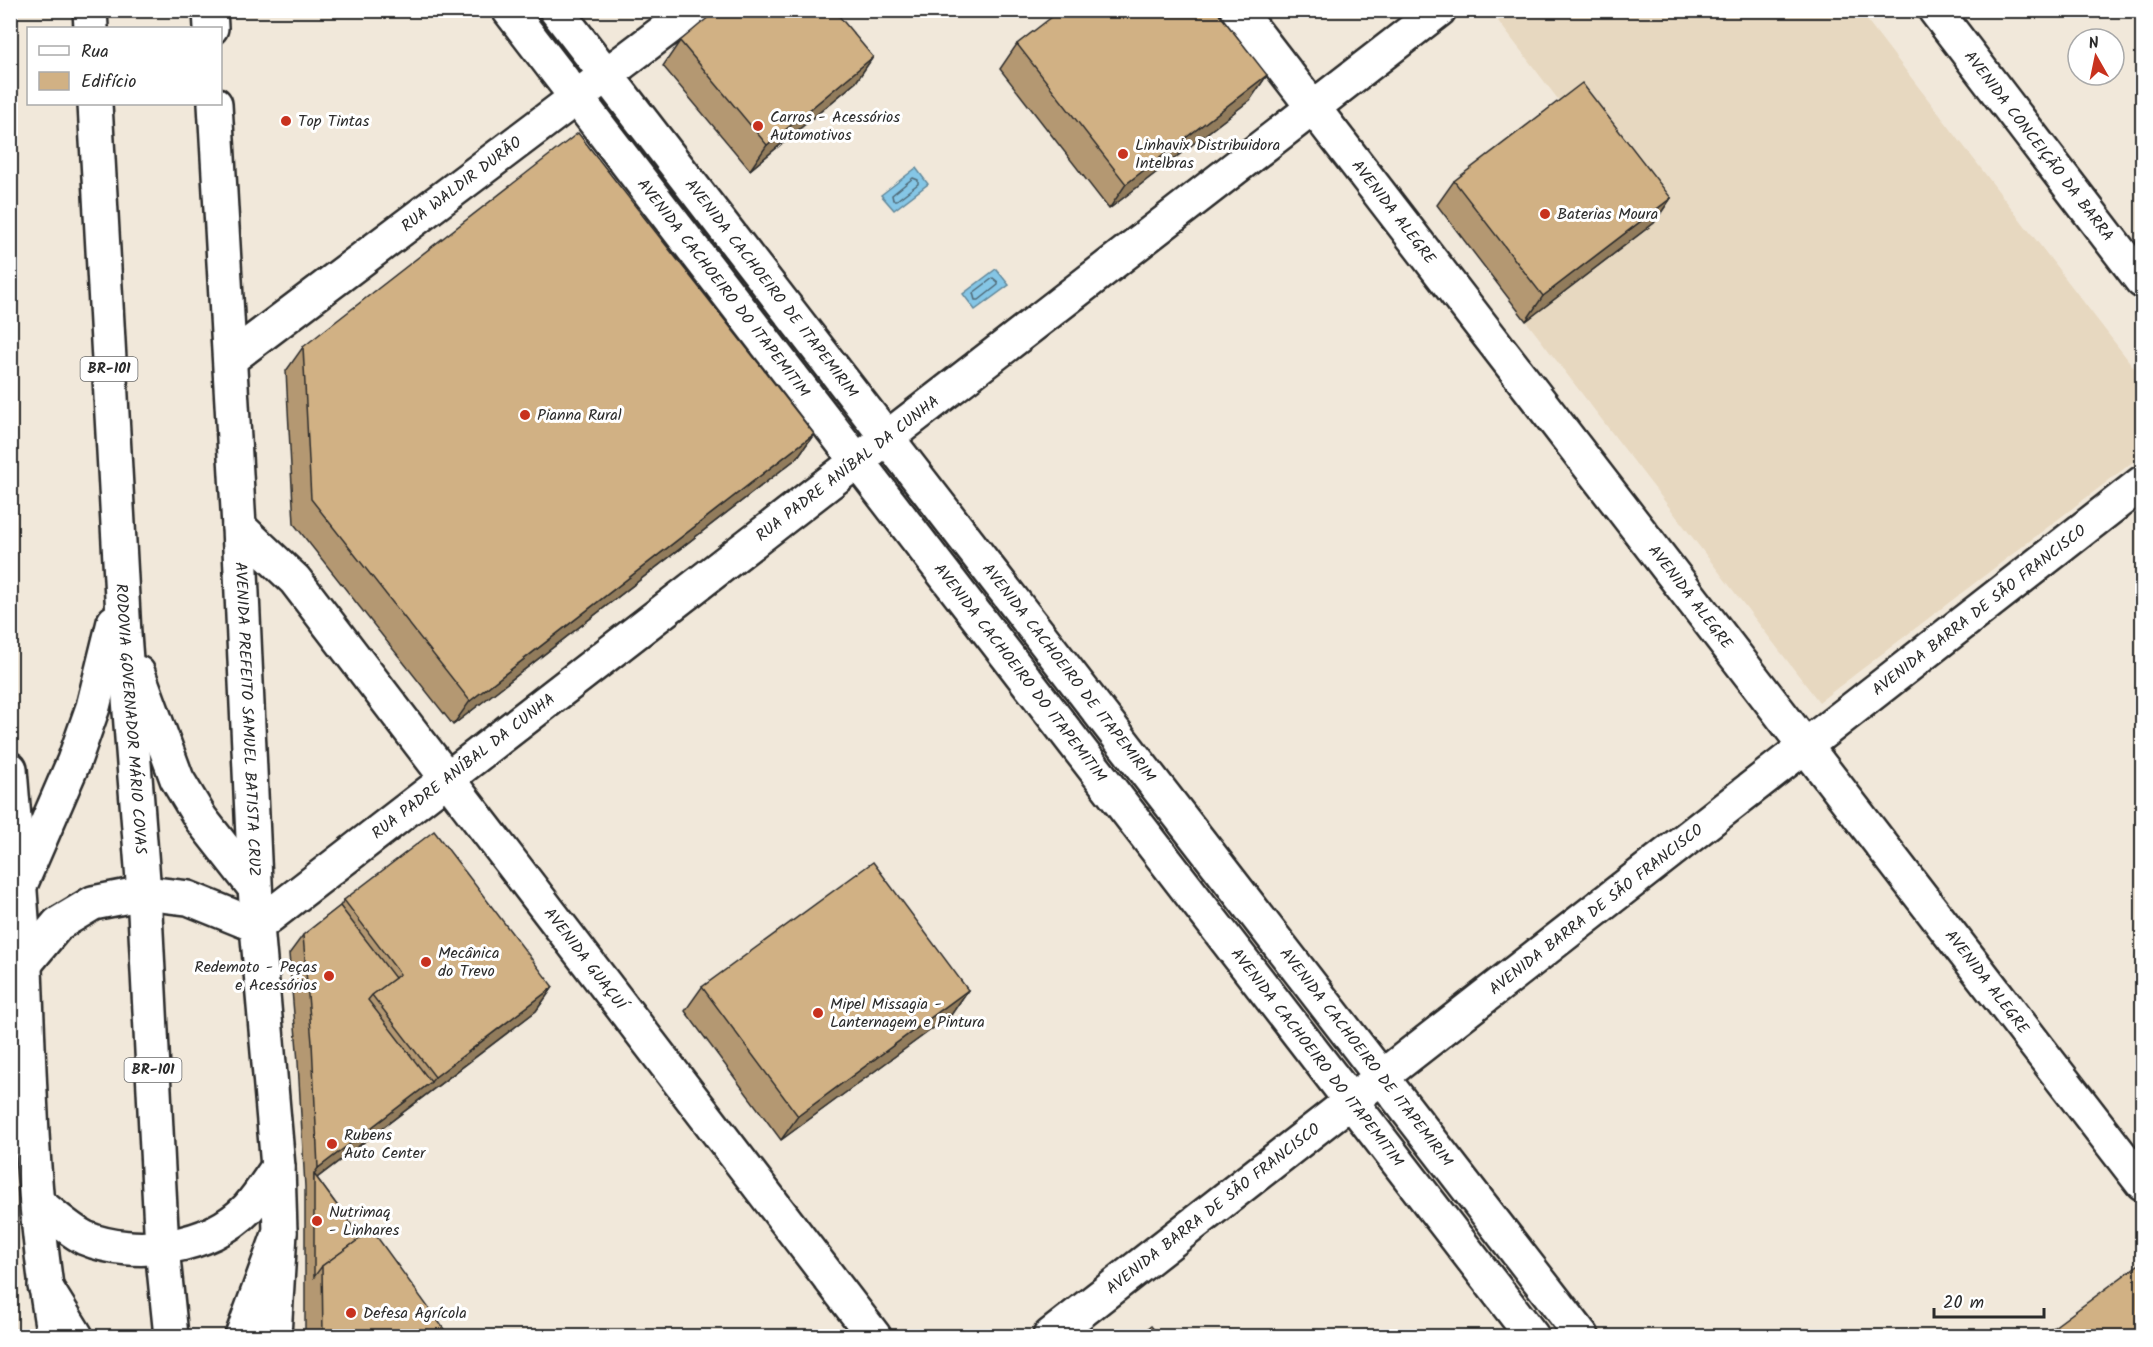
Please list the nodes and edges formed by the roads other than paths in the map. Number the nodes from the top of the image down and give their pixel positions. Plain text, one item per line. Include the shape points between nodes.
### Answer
1 (90, 10) edge
2 (210, 10) edge
3 (509, 10) edge
4 (556, 10) edge
5 (692, 10) edge
6 (1238, 10) edge
7 (1439, 10) edge
8 (1935, 10) edge
9 (91, 27) edge
10 (211, 27) edge
11 (606, 75) junction
12 (576, 98) junction
13 (95, 105) edge
14 (215, 105) edge
15 (1312, 108) junction
16 (2142, 280) edge
17 (230, 359) junction
18 (887, 437) junction
19 (856, 461) junction
20 (2142, 483) edge
21 (239, 527) junction
22 (121, 594) junction
23 (124, 634) junction
24 (1807, 746) junction
25 (10, 769) edge
26 (446, 779) junction
27 (19, 888) junction
28 (255, 888) junction
29 (144, 893) junction
30 (257, 926) junction
31 (24, 965) junction
32 (1382, 1077) junction
33 (20, 1080) edge
34 (1350, 1101) junction
35 (278, 1167) junction
36 (2142, 1183) edge
37 (37, 1203) junction
38 (280, 1232) junction
39 (162, 1248) junction
40 (45, 1286) junction
41 (54, 1336) edge
42 (76, 1336) edge
43 (171, 1336) edge
44 (242, 1336) edge
45 (274, 1336) edge
46 (874, 1336) edge
47 (1050, 1336) edge
48 (1532, 1336) edge
49 (1582, 1336) edge

1 - 9 main road
2 - 10 main road
3 - 12 main road, AVENIDA CACHOEIRO DO ITAPEMITIM
4 - 11 main road, AVENIDA CACHOEIRO DE ITAPEMIRIM
5 - 11 main road, RUA WALDIR DURÃO
6 - 15 main road, AVENIDA ALEGRE
7 - 15 main road, RUA PADRE ANÍBAL DA CUNHA
8 - 16 main road, AVENIDA CONCEIÇÃO DA BARRA
11 - 12 main road, RUA WALDIR DURÃO
11 - 18 main road, AVENIDA CACHOEIRO DE ITAPEMIRIM
12 - 17 main road, RUA WALDIR DURÃO
12 - 19 main road, AVENIDA CACHOEIRO DO ITAPEMITIM
13 - 22 main road, RODOVIA GOVERNADOR MÁRIO COVAS / BR-101
14 - 17 main road, AVENIDA PREFEITO SAMUEL BATISTA CRUZ
15 - 18 main road, RUA PADRE ANÍBAL DA CUNHA
15 - 24 main road, AVENIDA ALEGRE
17 - 21 main road, AVENIDA PREFEITO SAMUEL BATISTA CRUZ
18 - 19 main road, RUA PADRE ANÍBAL DA CUNHA
18 - 32 main road, AVENIDA CACHOEIRO DE ITAPEMIRIM
19 - 26 main road, RUA PADRE ANÍBAL DA CUNHA
19 - 34 main road, AVENIDA CACHOEIRO DO ITAPEMITIM
20 - 24 main road, AVENIDA BARRA DE SÃO FRANCISCO
21 - 26 main road, AVENIDA GUAÇUÍ via 295,580
21 - 28 main road, AVENIDA PREFEITO SAMUEL BATISTA CRUZ
22 - 23 main road, RODOVIA GOVERNADOR MÁRIO COVAS / BR-101
22 - 27 main road via 93,707
23 - 28 main road via 177,779 201,819
23 - 29 main road, RODOVIA GOVERNADOR MÁRIO COVAS / BR-101
24 - 32 main road, AVENIDA BARRA DE SÃO FRANCISCO
24 - 36 main road, AVENIDA ALEGRE
25 - 27 main road
26 - 30 main road, RUA PADRE ANÍBAL DA CUNHA
26 - 46 main road, AVENIDA GUAÇUÍ
27 - 31 main road
28 - 30 main road, AVENIDA PREFEITO SAMUEL BATISTA CRUZ
29 - 30 main road via 188,898
29 - 31 main road via 93,903 58,924
29 - 39 main road, RODOVIA GOVERNADOR MÁRIO COVAS / BR-101
30 - 35 main road, AVENIDA PREFEITO SAMUEL BATISTA CRUZ
31 - 33 main road
32 - 34 main road, AVENIDA BARRA DE SÃO FRANCISCO
32 - 49 main road, AVENIDA CACHOEIRO DE ITAPEMIRIM
33 - 37 main road
34 - 47 main road, AVENIDA BARRA DE SÃO FRANCISCO
34 - 48 main road, AVENIDA CACHOEIRO DO ITAPEMITIM
35 - 38 main road, AVENIDA PREFEITO SAMUEL BATISTA CRUZ
35 - 39 main road via 247,1209 212,1234
37 - 39 main road via 83,1237 114,1247
37 - 40 main road
38 - 44 main road
38 - 45 main road, AVENIDA PREFEITO SAMUEL BATISTA CRUZ
39 - 43 main road, RODOVIA GOVERNADOR MÁRIO COVAS / BR-101
40 - 41 main road
40 - 42 main road

